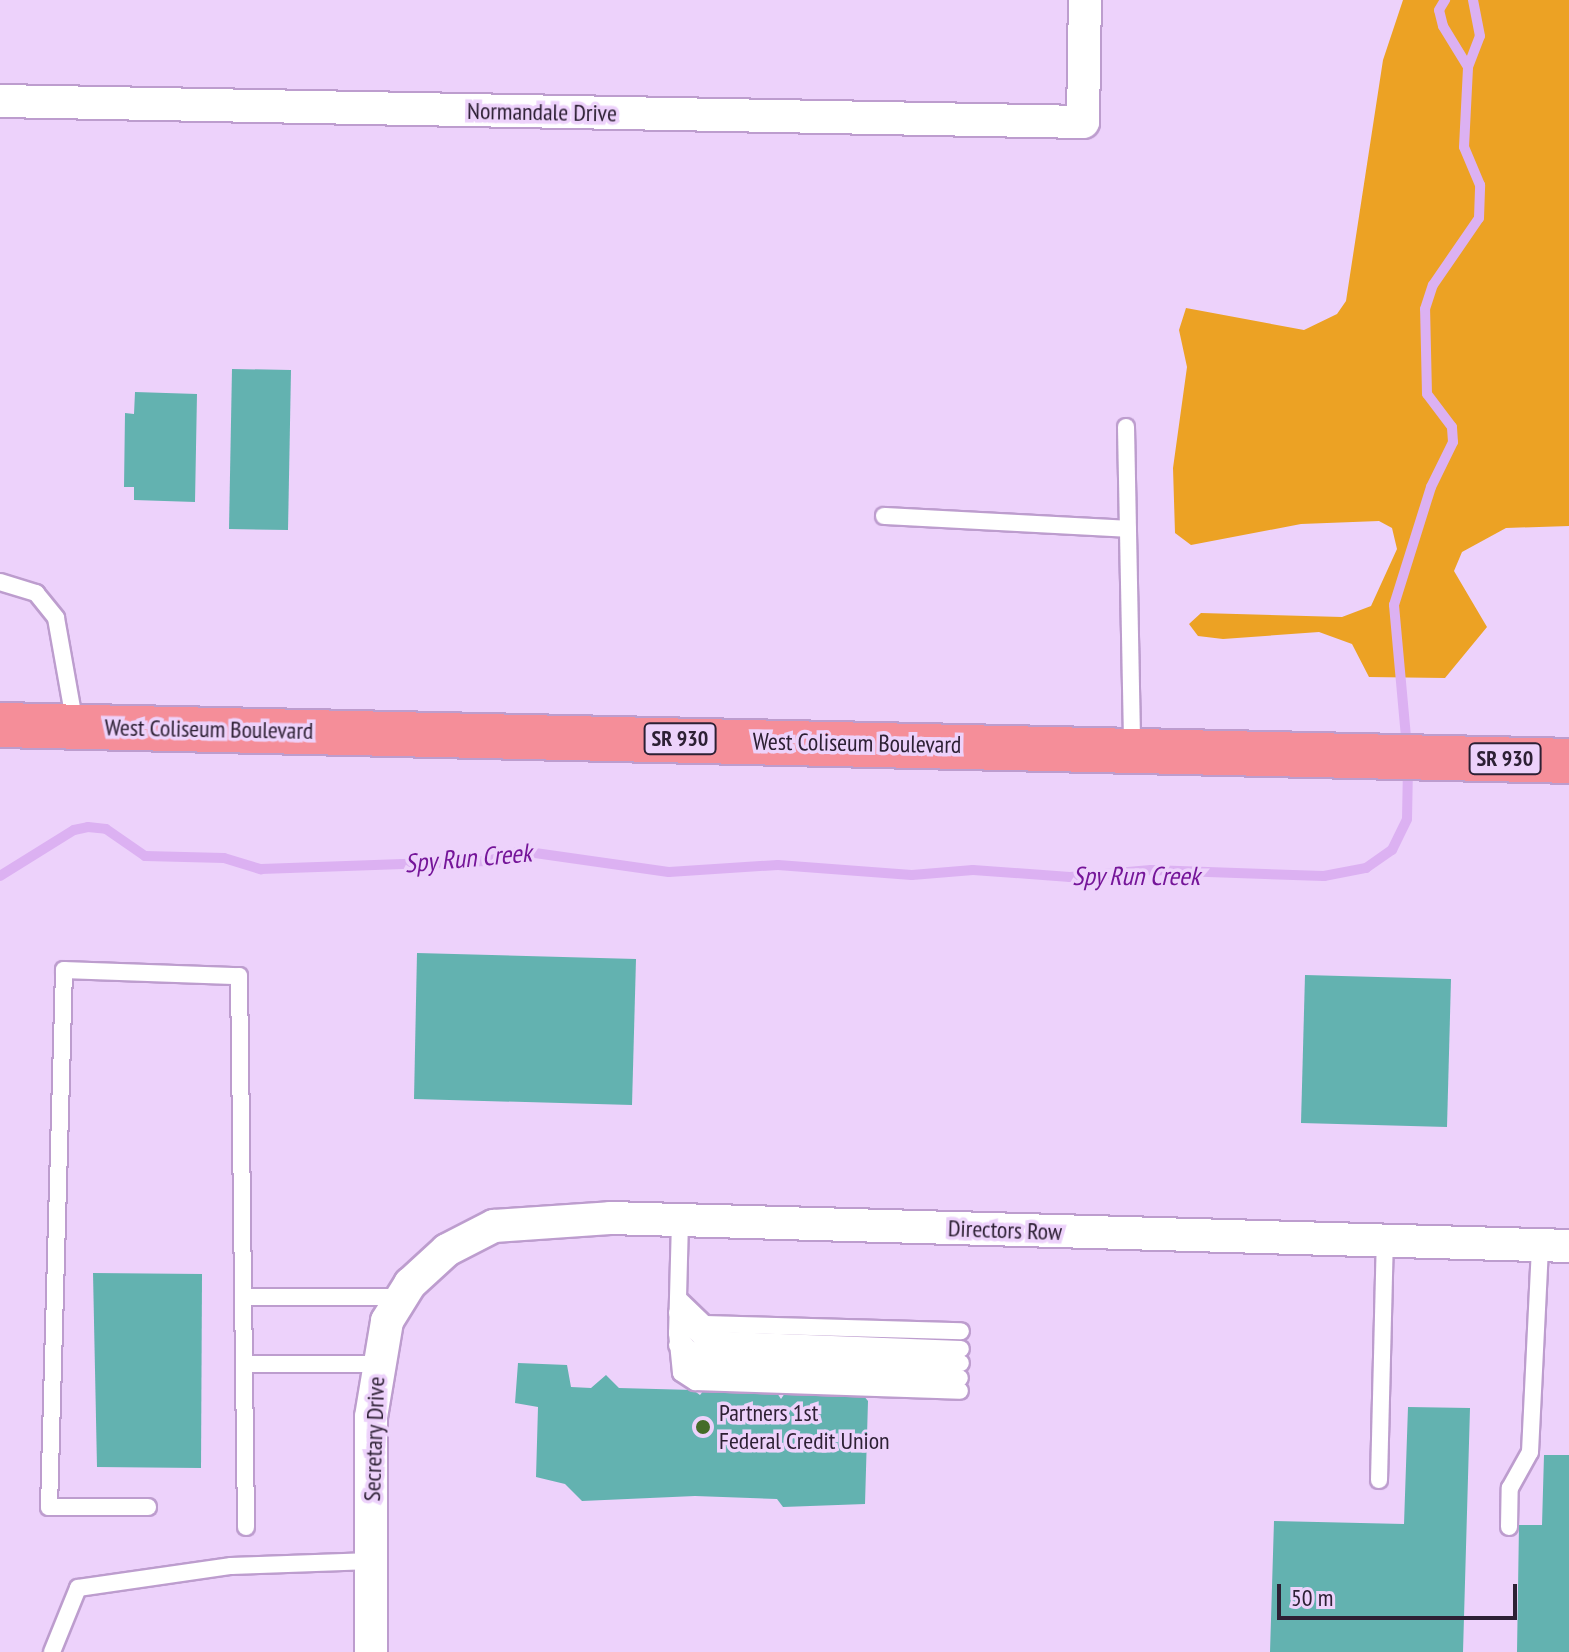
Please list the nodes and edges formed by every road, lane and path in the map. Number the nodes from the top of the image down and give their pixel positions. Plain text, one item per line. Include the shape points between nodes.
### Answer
1 (1085, 0) edge
2 (0, 101) edge
3 (1126, 427) dead end
4 (884, 516) dead end
5 (1128, 529) junction
6 (0, 582) edge
7 (0, 725) edge
8 (75, 726) junction
9 (1132, 749) junction
10 (1569, 761) edge
11 (680, 1221) junction
12 (1385, 1241) junction
13 (1554, 1245) edge
14 (447, 1250) joint
15 (245, 1297) junction
16 (401, 1297) junction
17 (677, 1306) junction
18 (961, 1331) dead end
19 (677, 1338) junction
20 (245, 1364) junction
21 (376, 1364) junction
22 (960, 1370) junction
23 (1379, 1480) dead end
24 (148, 1507) dead end
25 (246, 1527) dead end
26 (1509, 1527) dead end
27 (372, 1561) junction
28 (52, 1652) edge
29 (371, 1652) edge

1 - 2 street, Normandale Drive via 1083,122
3 - 5 lane
4 - 5 lane
5 - 9 lane
6 - 8 lane via 36,593 56,618
7 - 8 highway, West Coliseum Boulevard / SR 930
8 - 9 highway, West Coliseum Boulevard / SR 930
9 - 10 highway, West Coliseum Boulevard / SR 930
11 - 12 street, Directors Row
11 - 14 street, Directors Row via 544,1218 494,1226
11 - 17 lane
12 - 13 street, Directors Row
12 - 23 lane
13 - 26 lane via 1530,1452 1510,1488
14 - 16 street, Secretary Drive
15 - 16 lane
15 - 20 lane
15 - 24 lane via 239,976 64,970 49,1507
16 - 21 street, Secretary Drive via 387,1321
17 - 18 lane via 705,1324
17 - 19 lane
17 - 22 lane via 702,1339
19 - 22 lane via 701,1354
19 - 22 lane via 681,1373 695,1382
20 - 21 lane
20 - 25 lane
21 - 27 street, Secretary Drive
27 - 28 lane via 231,1566 78,1588
27 - 29 street, Secretary Drive

